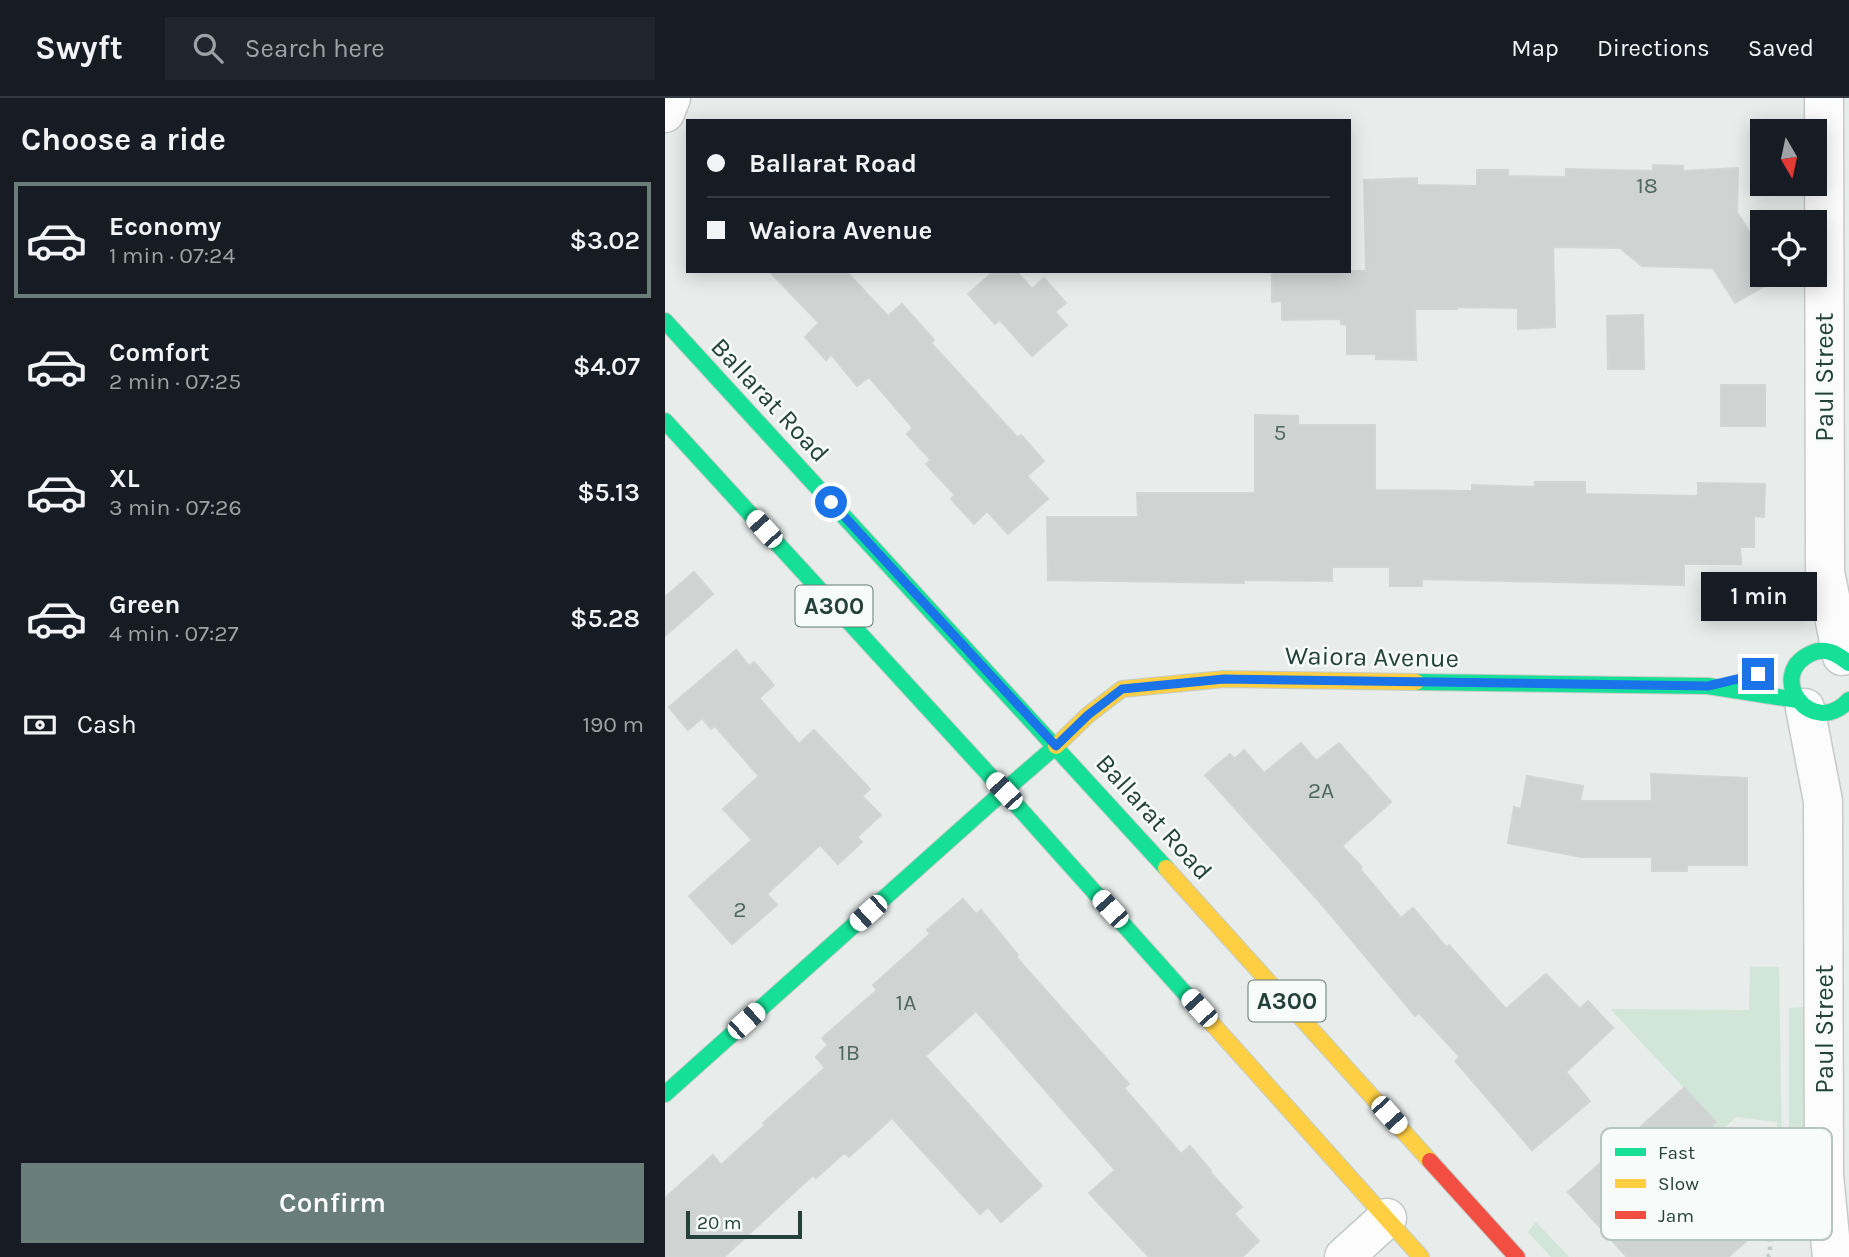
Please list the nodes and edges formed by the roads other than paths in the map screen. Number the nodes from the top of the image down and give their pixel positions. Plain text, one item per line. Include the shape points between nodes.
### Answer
1 (671, 98) edge
2 (1823, 98) edge
3 (665, 113) edge
4 (665, 321) edge
5 (665, 421) edge
6 (1816, 661) edge
7 (1746, 677) dead end
8 (1708, 686) junction
9 (1846, 703) edge
10 (1801, 704) junction
11 (1056, 746) junction
12 (1004, 791) junction
13 (1823, 801) junction
14 (665, 1094) edge
15 (1824, 1128) edge
16 (1387, 1218) junction
17 (1344, 1257) edge
18 (1421, 1257) edge
19 (1517, 1257) edge

1 - 3 street
2 - 6 street, Paul Street via 1825,572
4 - 11 main road, Ballarat Road / A300
5 - 12 main road, A300
6 - 10 main road via 1792,672 1791,682
7 - 8 main road, Waiora Avenue
8 - 10 main road, Waiora Avenue
8 - 11 main road, Waiora Avenue via 1224,679 1122,689
9 - 10 main road, Waiora Avenue via 1824,713
9 - 13 street, Paul Street
10 - 13 street, Paul Street
11 - 12 main road, Waiora Avenue
11 - 19 main road, Ballarat Road / A300
12 - 14 main road, Waiora Avenue
12 - 16 main road, A300
13 - 15 street, Paul Street
16 - 17 street
16 - 18 main road, A300

